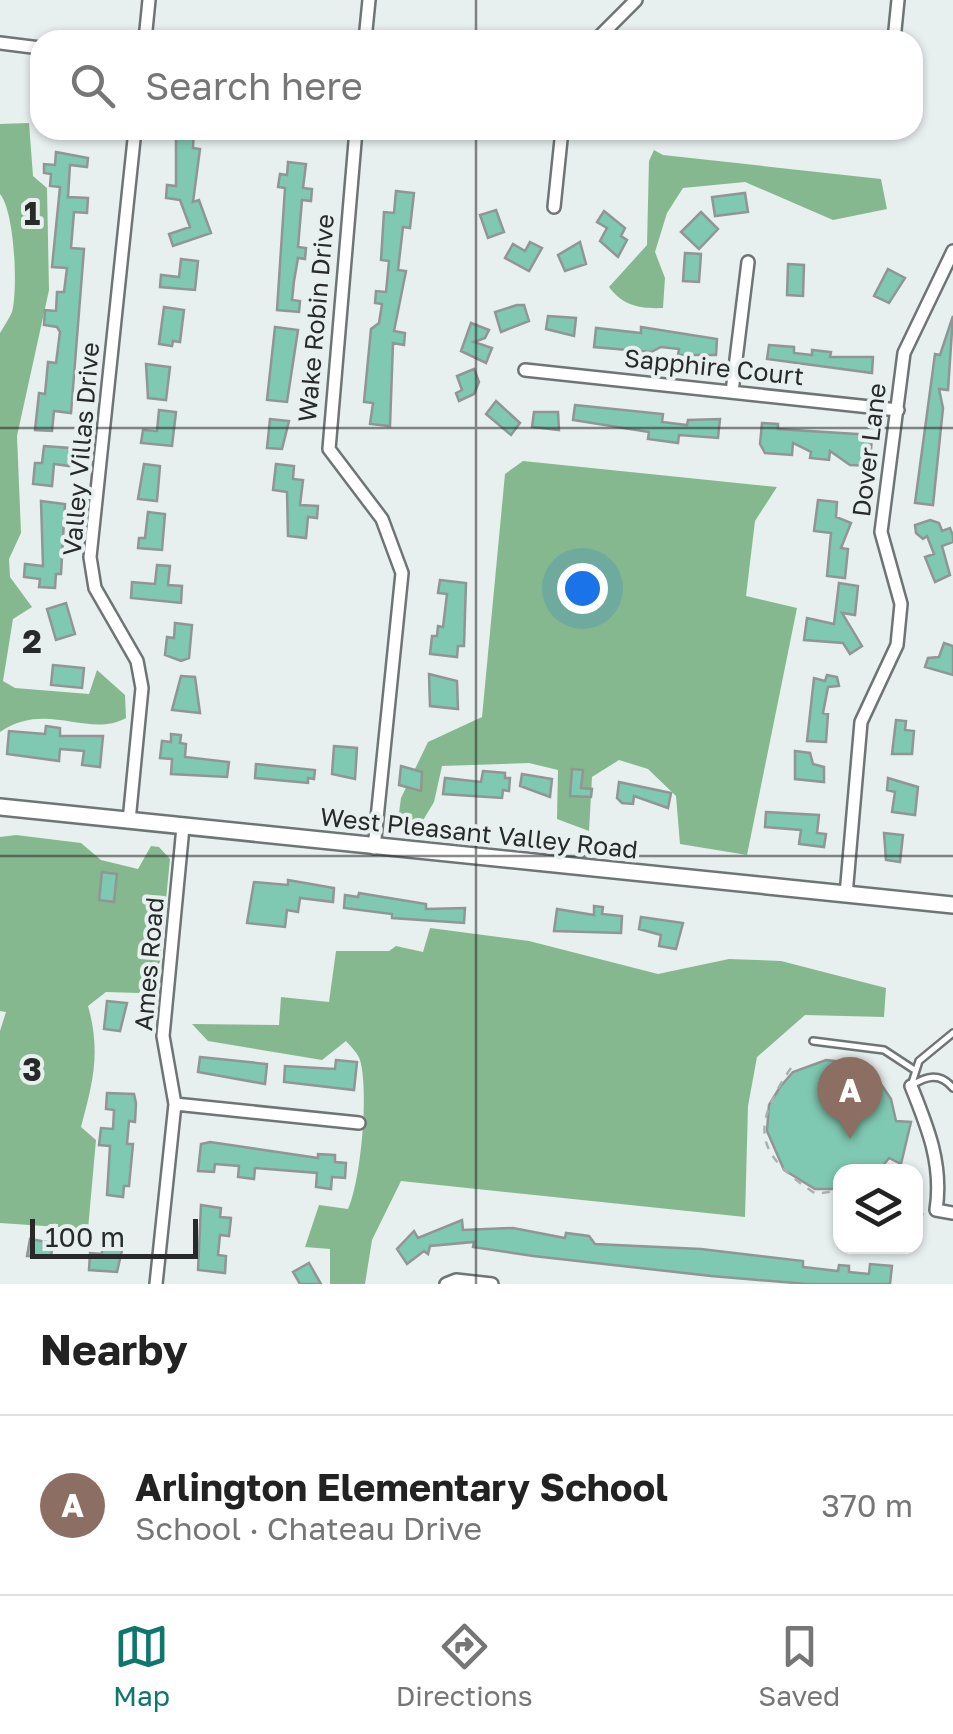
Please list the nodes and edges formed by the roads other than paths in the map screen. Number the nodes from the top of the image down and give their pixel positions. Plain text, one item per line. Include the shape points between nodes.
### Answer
1 (149, 0) edge
2 (369, 0) edge
3 (636, 0) edge
4 (898, 0) edge
5 (146, 30) edge
6 (366, 30) edge
7 (606, 30) edge
8 (895, 30) edge
9 (0, 42) edge
10 (30, 46) edge
11 (134, 140) edge
12 (355, 140) edge
13 (561, 140) edge
14 (554, 207) dead end
15 (953, 251) edge
16 (748, 262) dead end
17 (525, 370) dead end
18 (732, 392) junction
19 (898, 410) junction
20 (0, 807) edge
21 (129, 820) junction
22 (183, 827) junction
23 (374, 848) junction
24 (846, 894) junction
25 (953, 904) edge
26 (953, 1034) edge
27 (813, 1041) dead end
28 (914, 1069) junction
29 (912, 1086) junction
30 (953, 1088) edge
31 (175, 1104) junction
32 (360, 1124) dead end
33 (953, 1213) edge
34 (156, 1284) edge
35 (446, 1284) edge
36 (492, 1284) edge

1 - 5 street
2 - 6 street
3 - 7 street
4 - 8 street
9 - 10 street
11 - 21 street, Valley Villas Drive via 90,556 95,588 137,661 142,688
12 - 23 street, Wake Robin Drive via 328,449 382,519 402,573
13 - 14 street
15 - 19 street, Dover Lane via 904,353
16 - 18 street
17 - 18 street, Sapphire Court
18 - 19 street, Sapphire Court
19 - 24 street, Dover Lane via 881,532 900,618 897,645 861,722
20 - 21 main road, West Pleasant Valley Road
21 - 22 main road, West Pleasant Valley Road
22 - 23 main road, West Pleasant Valley Road
22 - 31 street, Ames Road via 163,1036
23 - 24 main road, West Pleasant Valley Road
24 - 25 main road, West Pleasant Valley Road
26 - 28 lane
27 - 28 lane via 884,1050
28 - 29 lane
29 - 30 lane via 938,1077
29 - 33 street via 933,1143 940,1180 936,1210
31 - 32 street
31 - 34 street, Ames Road
35 - 36 street

